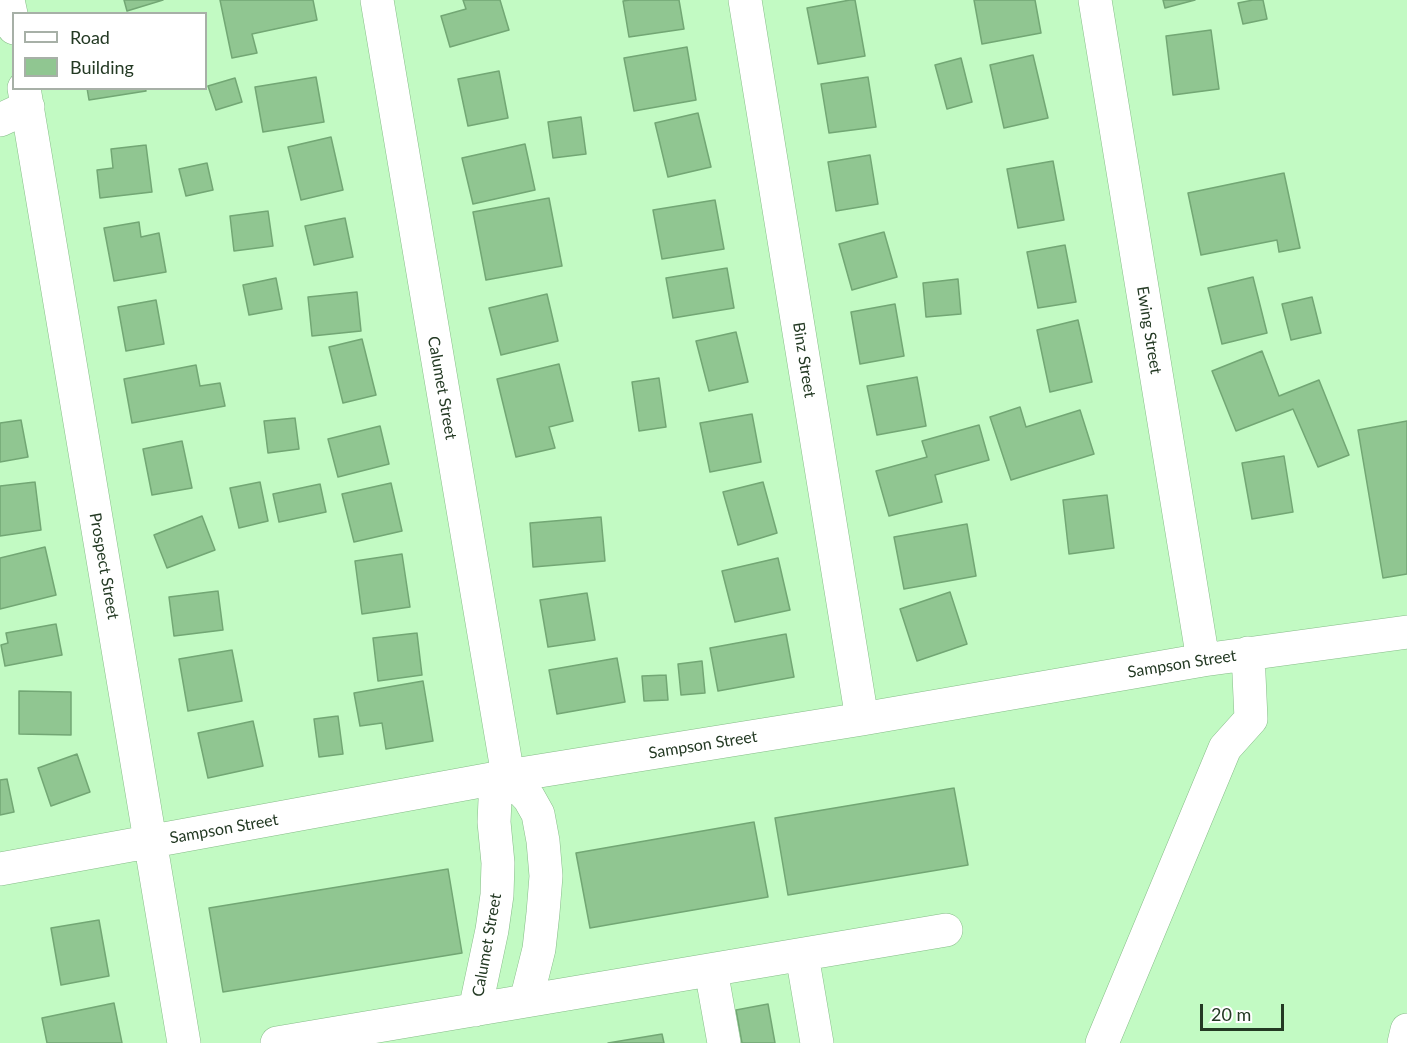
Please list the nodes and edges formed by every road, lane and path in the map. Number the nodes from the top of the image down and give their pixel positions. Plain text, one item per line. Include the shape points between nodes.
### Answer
1 (8, 0) edge
2 (377, 0) edge
3 (746, 0) edge
4 (1095, 0) edge
5 (12, 19) edge
6 (17, 105) edge
7 (1407, 632) edge
8 (1248, 653) junction
9 (1203, 660) junction
10 (862, 719) junction
11 (508, 776) junction
12 (151, 842) junction
13 (0, 868) edge
14 (946, 930) dead end
15 (802, 955) junction
16 (711, 970) junction
17 (526, 1001) junction
18 (475, 1010) junction
19 (1407, 1030) edge
20 (398, 1033) edge
21 (184, 1043) edge
22 (277, 1043) edge
23 (724, 1043) edge
24 (817, 1043) edge
25 (1102, 1043) edge
26 (1404, 1043) edge

1 - 5 street
2 - 11 street, Calumet Street
3 - 10 street, Binz Street
4 - 9 street, Ewing Street
6 - 12 street, Prospect Street
7 - 8 street, Sampson Street
8 - 9 street, Sampson Street
8 - 25 street via 1251,719 1225,748
9 - 10 street, Sampson Street
10 - 11 street, Sampson Street
11 - 12 street, Sampson Street
11 - 17 street via 538,814 546,876 538,949
11 - 18 street, Calumet Street via 495,800 497,894
12 - 13 street, Sampson Street
12 - 21 street, Prospect Street
14 - 15 street
15 - 16 street
15 - 24 street
16 - 17 street
16 - 23 street
17 - 18 street
18 - 20 street
19 - 26 street
20 - 22 street

